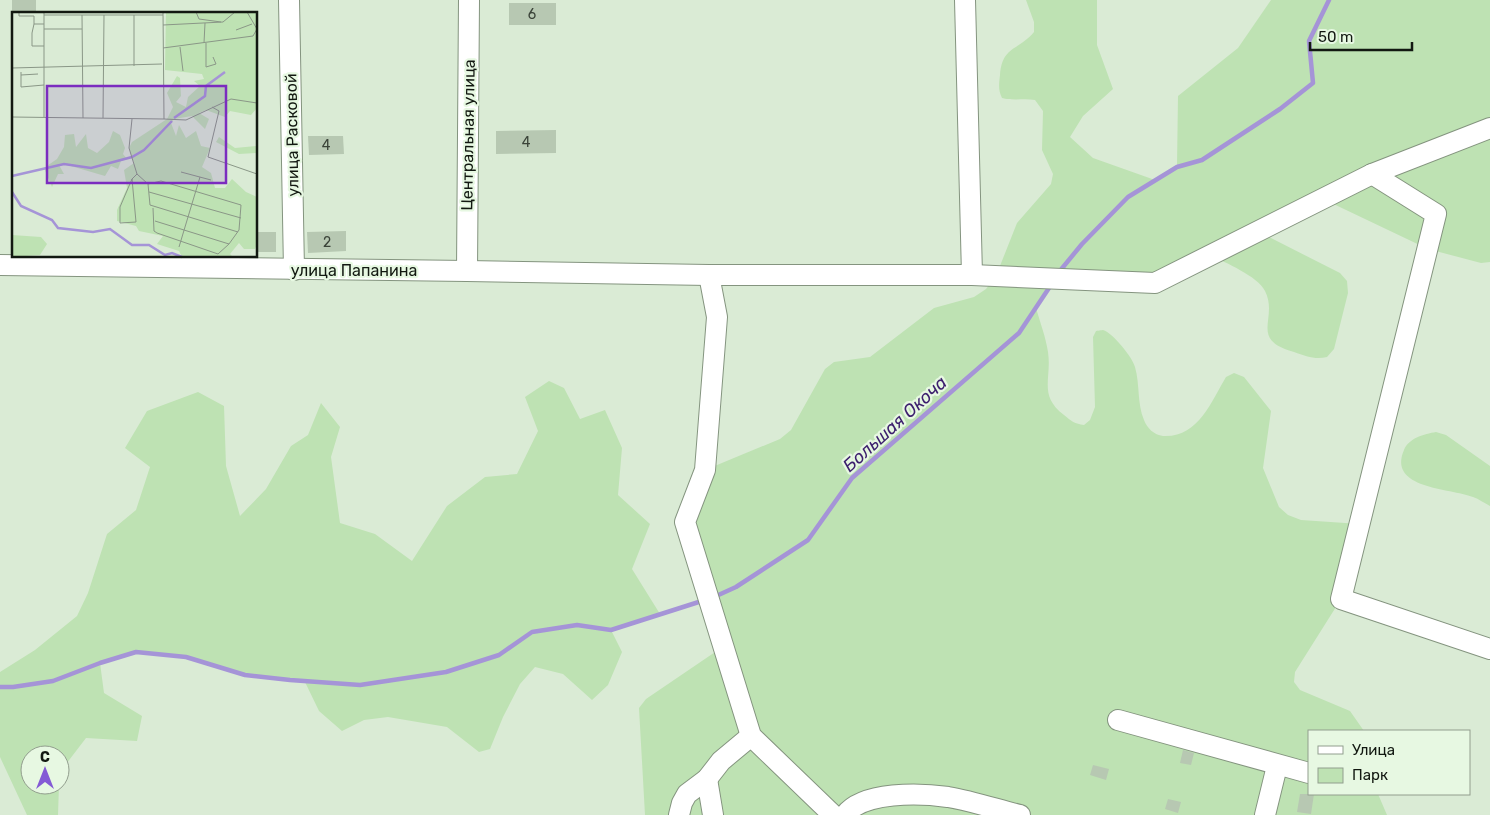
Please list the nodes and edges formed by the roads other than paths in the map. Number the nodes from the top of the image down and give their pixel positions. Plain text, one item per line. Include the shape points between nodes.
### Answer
1 (289, 0) edge
2 (469, 0) edge
3 (965, 0) edge
4 (1490, 128) edge
5 (1372, 174) junction
6 (0, 265) edge
7 (294, 270) junction
8 (466, 270) junction
9 (709, 275) junction
10 (972, 275) junction
11 (1490, 649) edge
12 (1118, 720) dead end
13 (751, 736) junction
14 (1277, 766) junction
15 (1308, 773) edge
16 (707, 779) junction
17 (679, 815) edge
18 (713, 815) edge
19 (833, 815) edge
20 (844, 815) edge
21 (1020, 815) edge
22 (1265, 815) edge

1 - 7 street, улица Расковой
2 - 8 street, Центральная улица
3 - 10 street
4 - 5 street, улица Папанина
5 - 10 street, улица Папанина via 1155,283
5 - 11 street via 1436,214 1341,599
6 - 7 street, улица Папанина
7 - 8 street, улица Папанина
8 - 9 street, улица Папанина
9 - 10 street, улица Папанина
9 - 13 street via 716,317 704,470 685,522
12 - 14 street
13 - 16 street via 721,761
13 - 19 street
14 - 15 street
14 - 22 street
16 - 17 street via 687,794
16 - 18 street
20 - 21 street via 850,808 875,798 922,795 949,797

